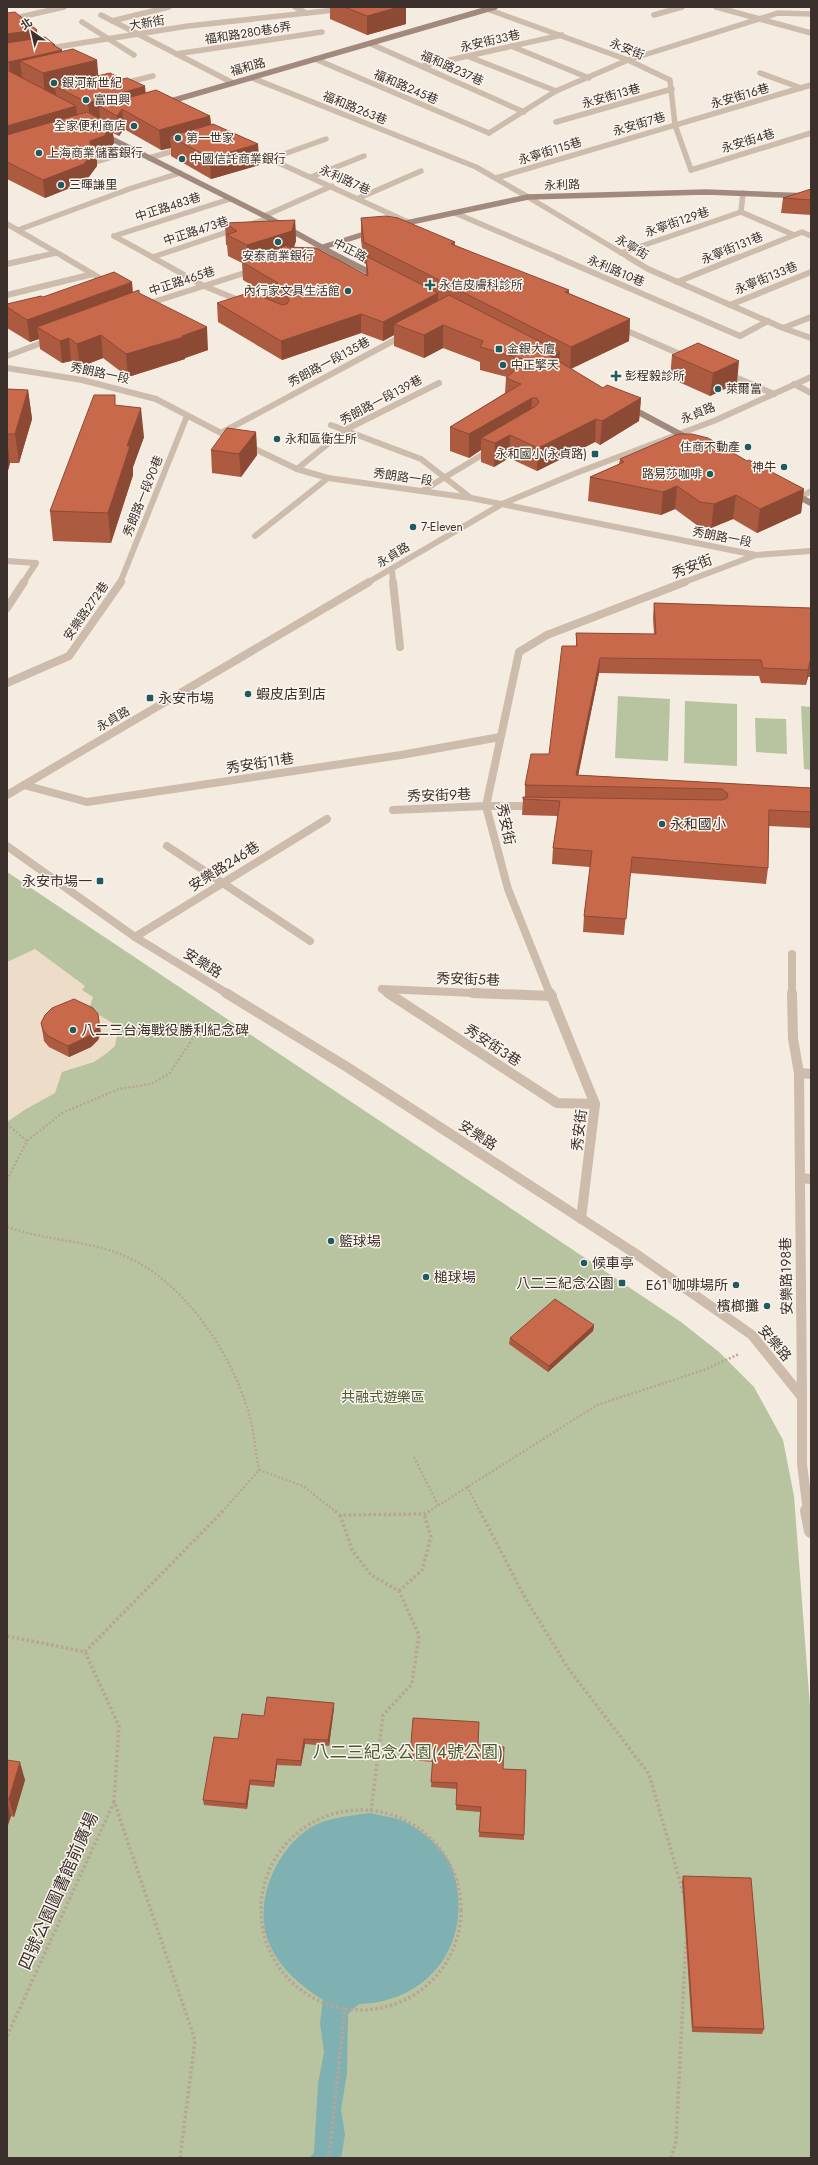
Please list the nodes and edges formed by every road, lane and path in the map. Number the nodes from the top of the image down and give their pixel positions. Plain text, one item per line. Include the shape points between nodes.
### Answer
1 (64, 7) edge
2 (170, 7) edge
3 (295, 7) edge
4 (363, 7) edge
5 (480, 7) edge
6 (495, 7) edge
7 (682, 7) edge
8 (716, 7) edge
9 (486, 10) junction
10 (306, 13) junction
11 (811, 14) edge
12 (101, 15) dead end
13 (654, 15) dead end
14 (761, 19) junction
15 (7, 20) edge
16 (112, 21) junction
17 (82, 22) dead end
18 (322, 32) dead end
19 (811, 33) edge
20 (142, 34) junction
21 (562, 35) junction
22 (108, 40) junction
23 (45, 44) edge
24 (371, 44) junction
25 (511, 46) junction
26 (50, 48) junction
27 (36, 51) edge
28 (56, 52) edge
29 (176, 54) junction
30 (134, 55) dead end
31 (467, 56) junction
32 (315, 59) junction
33 (628, 60) junction
34 (423, 66) junction
35 (760, 73) dead end
36 (153, 76) dead end
37 (252, 78) junction
38 (589, 78) junction
39 (233, 83) junction
40 (117, 85) edge
41 (811, 86) edge
42 (801, 88) junction
43 (672, 89) junction
44 (556, 92) junction
45 (160, 105) edge
46 (524, 112) junction
47 (556, 122) dead end
48 (675, 125) junction
49 (93, 130) edge
50 (811, 133) edge
51 (326, 139) dead end
52 (610, 145) joint
53 (192, 146) edge
54 (134, 150) junction
55 (364, 156) dead end
56 (451, 157) joint
57 (149, 158) junction
58 (95, 162) edge
59 (420, 171) dead end
60 (180, 173) junction
61 (311, 177) junction
62 (496, 178) junction
63 (332, 186) junction
64 (743, 193) junction
65 (811, 196) edge
66 (528, 197) junction
67 (230, 198) junction
68 (359, 198) junction
69 (741, 212) junction
70 (455, 213) junction
71 (266, 217) junction
72 (410, 223) junction
73 (7, 224) edge
74 (18, 230) junction
75 (794, 235) junction
76 (811, 236) edge
77 (320, 248) junction
78 (313, 250) edge
79 (56, 252) junction
80 (621, 253) junction
81 (152, 257) junction
82 (7, 264) edge
83 (262, 267) edge
84 (811, 272) edge
85 (93, 274) junction
86 (384, 280) edge
87 (677, 282) junction
88 (204, 286) junction
89 (119, 290) edge
90 (7, 295) edge
91 (138, 304) edge
92 (145, 305) junction
93 (730, 305) junction
94 (256, 307) edge
95 (152, 309) edge
96 (811, 317) edge
97 (768, 321) junction
98 (612, 325) edge
99 (783, 328) junction
100 (416, 329) edge
101 (58, 337) edge
102 (811, 338) edge
103 (7, 356) edge
104 (693, 359) edge
105 (7, 368) edge
106 (715, 369) edge
107 (811, 377) edge
108 (439, 382) dead end
109 (794, 384) junction
110 (811, 393) edge
111 (774, 394) junction
112 (624, 404) edge
113 (187, 416) junction
114 (331, 425) dead end
115 (345, 430) junction
116 (221, 433) junction
117 (679, 434) junction
118 (699, 444) edge
119 (499, 445) edge
120 (297, 469) junction
121 (444, 477) junction
122 (328, 478) junction
123 (788, 490) edge
124 (422, 491) junction
125 (811, 491) edge
126 (801, 497) junction
127 (471, 498) junction
128 (811, 503) edge
129 (502, 504) junction
130 (254, 536) dead end
131 (811, 551) edge
132 (756, 555) junction
133 (7, 561) edge
134 (392, 569) junction
135 (120, 584) joint
136 (7, 608) edge
137 (400, 647) dead end
138 (9, 679) edge
139 (500, 737) junction
140 (24, 785) junction
141 (7, 795) edge
142 (486, 806) junction
143 (548, 807) edge
144 (393, 810) dead end
145 (327, 819) dead end
146 (7, 846) edge
147 (167, 846) dead end
148 (222, 884) junction
149 (135, 937) junction
150 (310, 941) dead end
151 (792, 954) dead end
152 (382, 989) joint
153 (552, 996) junction
154 (202, 1026) dead end
155 (799, 1074) junction
156 (811, 1074) edge
157 (595, 1104) junction
158 (7, 1124) edge
159 (28, 1141) junction
160 (800, 1178) junction
161 (811, 1179) edge
162 (7, 1180) edge
163 (581, 1219) junction
164 (7, 1227) edge
165 (806, 1294) edge
166 (759, 1345) junction
167 (802, 1397) junction
168 (806, 1441) edge
169 (414, 1457) dead end
170 (259, 1470) junction
171 (467, 1486) junction
172 (438, 1505) junction
173 (424, 1514) junction
174 (340, 1515) junction
175 (811, 1531) edge
176 (399, 1591) junction
177 (7, 1636) edge
178 (85, 1652) junction
179 (114, 1801) junction
180 (371, 1811) junction
181 (686, 1903) edge
182 (687, 1934) edge
183 (345, 2008) junction
184 (7, 2036) edge
185 (180, 2158) edge
186 (327, 2158) edge
187 (671, 2158) edge

1 - 15 street
2 - 16 street
3 - 10 street
4 - 10 street, 大新街
5 - 9 street, 永安街
6 - 9 street, 福和路
7 - 13 street
8 - 14 street
9 - 21 street, 永安街
9 - 24 street, 福和路
10 - 20 street, 大新街 via 188,26
11 - 14 street via 778,13
12 - 16 street
14 - 19 street
14 - 33 street
16 - 20 street
17 - 22 street
18 - 29 street, 福和路280巷6弄
20 - 22 street, 大新街
20 - 29 street
21 - 25 street, 永安街33巷
21 - 33 street, 永安街
22 - 26 street, 大新街
22 - 30 street
23 - 26 street
24 - 32 street, 福和路
24 - 34 street, 福和路237巷
25 - 31 street, 永安街33巷
25 - 38 street
26 - 27 street, 大新街
26 - 28 street
29 - 39 street
31 - 34 street, 永安街33巷
31 - 44 street
32 - 37 street, 福和路
32 - 46 street, 福和路245巷 via 489,133
33 - 38 street
33 - 43 street, 永安街 via 670,80
34 - 46 street, 福和路237巷
35 - 42 street
36 - 40 street
37 - 39 street, 福和路
37 - 56 street, 福和路263巷
38 - 44 street
39 - 45 street, 福和路
41 - 42 street, 永安街16巷
42 - 48 street, 永安街16巷
43 - 47 street, 永安街13巷
43 - 48 street
44 - 46 street
48 - 50 street, 永安街4巷 via 691,170
48 - 52 street, 永安街7巷
49 - 54 street, 中正路
51 - 61 street, 永利路7巷 via 270,159
52 - 62 street, 永寧街115巷
53 - 57 street
54 - 57 street, 中正路
54 - 58 street
55 - 61 street
56 - 62 street, 永寧街 via 476,166
57 - 60 street, 中正路
59 - 68 street
60 - 67 street, 中正路
60 - 74 street
61 - 63 street, 永利路7巷
62 - 66 street, 永寧街
63 - 68 street, 永利路7巷
63 - 71 street, 中正路473巷
64 - 65 street, 永利路
64 - 66 street, 永利路
64 - 69 street
66 - 70 street, 永利路
66 - 80 street, 永寧街
67 - 71 street, 中正路
67 - 81 street, 中正路483巷 via 114,236
68 - 72 street, 永利路7巷
69 - 75 street
69 - 80 street, 永寧街129巷
70 - 72 street, 永利路
70 - 97 street, 永利路10巷 via 740,336
71 - 77 street, 中正路
71 - 81 street, 中正路473巷
72 - 77 street, 永利路
73 - 74 street
74 - 79 street
75 - 76 street via 802,232
75 - 87 street, 永寧街131巷
77 - 78 street
77 - 86 street, 中正路
79 - 82 street
79 - 85 street
80 - 87 street, 永寧街
81 - 88 street
83 - 88 street, 中正路465巷
84 - 93 street, 永寧街133巷
85 - 89 street
85 - 90 street
87 - 93 street, 永寧街
88 - 92 street, 中正路465巷
88 - 94 street
91 - 92 street, 中正路465巷
92 - 95 street
93 - 97 street, 永寧街
96 - 99 street
97 - 99 street, 永寧街
98 - 104 street
99 - 102 street, 永寧街
100 - 116 street, 秀朗路一段135巷
101 - 103 street
105 - 113 street, 秀朗路一段 via 82,380 140,393
106 - 111 street
107 - 109 street, 永貞路
108 - 115 street, 秀朗路一段139巷
109 - 110 street
109 - 111 street, 永貞路
111 - 117 street, 永貞路
112 - 117 street
113 - 116 street, 秀朗路一段
113 - 135 street, 秀朗路一段90巷
114 - 115 street
115 - 120 street, 秀朗路一段139巷
115 - 121 street via 421,459
116 - 120 street, 秀朗路一段
117 - 118 street
117 - 129 street, 永貞路
119 - 121 street
120 - 122 street, 秀朗路一段
121 - 124 street
121 - 127 street
122 - 124 street, 秀朗路一段
122 - 130 street
123 - 126 street
124 - 127 street, 秀朗路一段
125 - 126 street
126 - 128 street
127 - 129 street, 秀朗路一段
129 - 132 street, 秀朗路一段
129 - 134 street, 永貞路
131 - 132 street, 秀朗路一段
132 - 139 street, 秀安街 via 547,634 518,652
133 - 136 street via 36,563
134 - 137 street
134 - 140 street, 永貞路
135 - 138 street, 安樂路272巷 via 69,656
139 - 140 street, 秀安街11巷 via 87,802
139 - 142 street, 秀安街
140 - 141 street, 永貞路
142 - 143 street, 秀安街9巷
142 - 144 street, 秀安街9巷
142 - 153 street, 秀安街 via 508,890
145 - 148 street, 安樂路246巷
146 - 149 street, 安樂路
147 - 148 street
148 - 149 street, 安樂路246巷
148 - 150 street
149 - 163 street, 安樂路 via 347,1067
151 - 155 street, 安樂路198巷 via 793,1039
152 - 153 street, 秀安街5巷
152 - 157 street, 秀安街3巷 via 556,1103
153 - 157 street, 秀安街
154 - 159 path via 169,1074 151,1084 119,1089 62,1113
155 - 156 street
155 - 160 street, 安樂路198巷
157 - 163 street, 秀安街
158 - 159 path
159 - 162 path
160 - 161 street
160 - 165 street, 安樂路198巷
163 - 166 street, 安樂路 via 752,1335
164 - 170 path via 21,1233 78,1242 128,1257 168,1282 199,1317 225,1360 246,1406
165 - 167 street, 安樂路198巷
166 - 167 street, 安樂路
166 - 171 path via 704,1370 597,1405
167 - 168 street
168 - 175 street via 806,1504
169 - 172 path
170 - 174 path via 303,1486
170 - 178 path via 217,1518
171 - 172 path
171 - 181 path via 524,1596 568,1668 649,1774
172 - 173 path
173 - 174 path
173 - 176 path via 431,1537 422,1570
174 - 176 path via 352,1550 371,1575
176 - 180 path via 419,1636 412,1684 382,1714
177 - 178 path
178 - 179 path via 119,1726
179 - 184 path, 四號公園圖書館前廣場
179 - 185 path via 195,2040
180 - 183 path via 337,1814 306,1828 286,1846 265,1880 259,1914 266,1947 283,1976 311,1998
180 - 183 path via 402,1818 428,1834 449,1857 461,1886 463,1918 455,1949 437,1976 410,1996 379,2008
182 - 187 path via 676,2141
183 - 186 path

